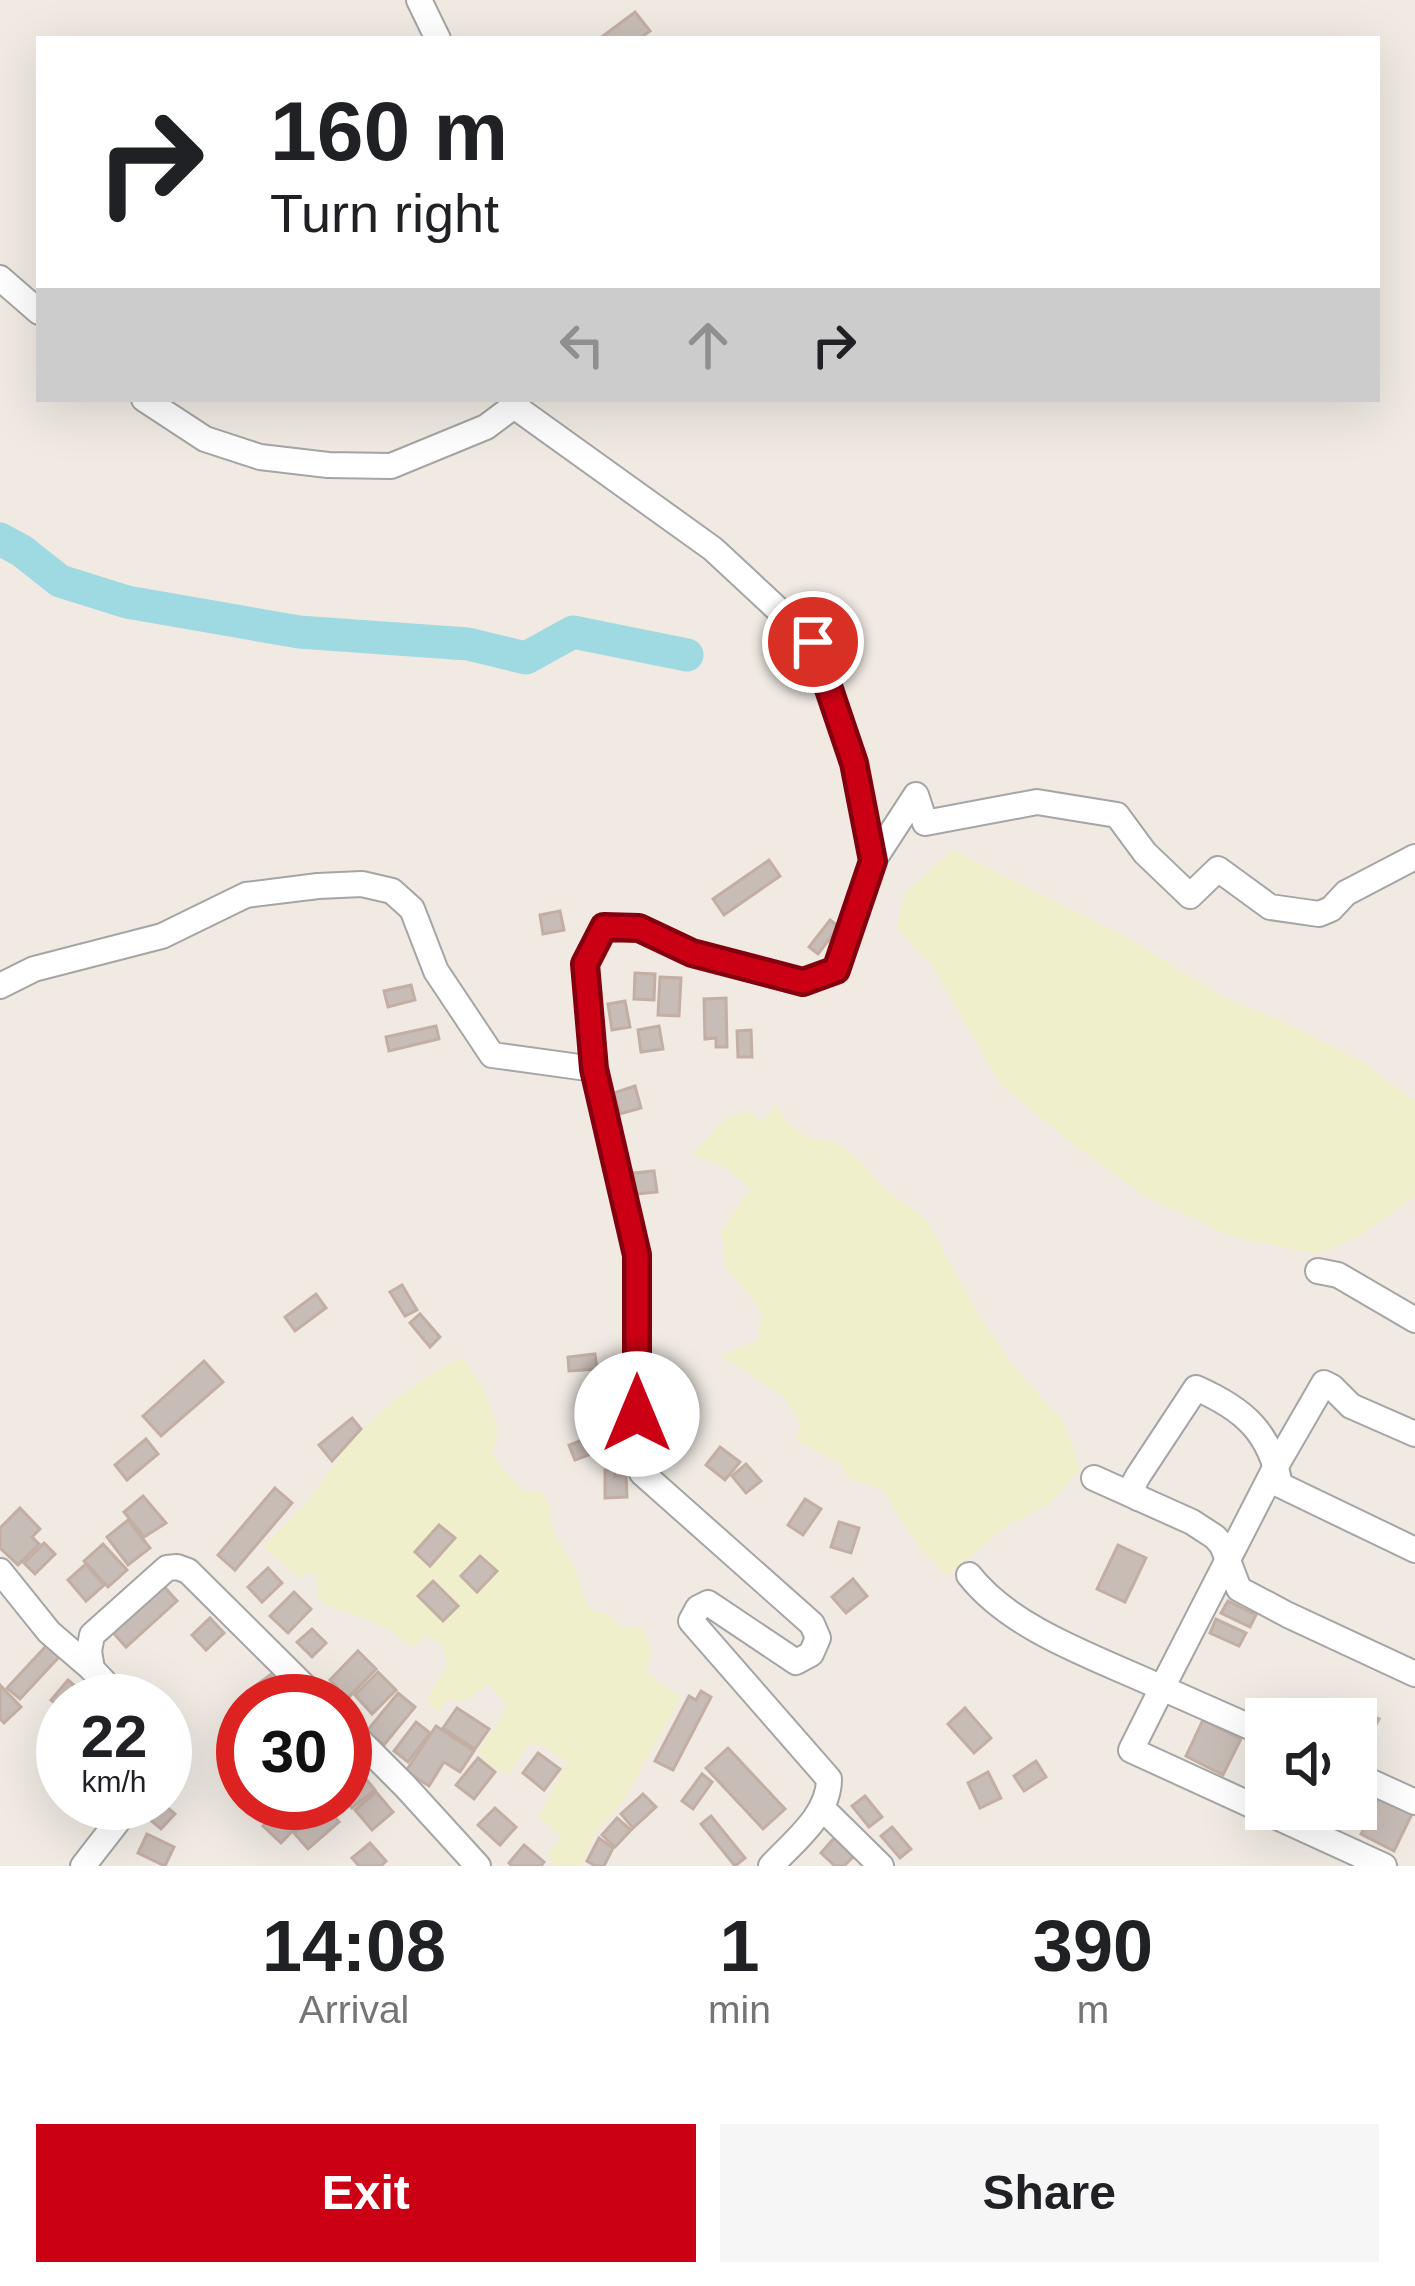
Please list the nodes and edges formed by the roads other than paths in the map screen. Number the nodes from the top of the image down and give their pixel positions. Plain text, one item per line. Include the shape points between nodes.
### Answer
1 (419, 0) edge
2 (437, 36) edge
3 (0, 278) edge
4 (36, 309) edge
5 (149, 402) edge
6 (513, 402) edge
7 (1415, 857) edge
8 (873, 861) junction
9 (0, 986) edge
10 (594, 1069) junction
11 (1318, 1271) dead end
12 (1415, 1320) edge
13 (1415, 1434) edge
14 (1276, 1466) junction
15 (1094, 1478) dead end
16 (1138, 1498) junction
17 (1415, 1550) edge
18 (1227, 1562) junction
19 (0, 1571) edge
20 (969, 1575) dead end
21 (92, 1669) junction
22 (97, 1674) edge
23 (293, 1674) edge
24 (1415, 1674) edge
25 (1162, 1688) junction
26 (1245, 1725) edge
27 (372, 1753) edge
28 (1377, 1785) edge
29 (1415, 1802) edge
30 (823, 1809) junction
31 (111, 1830) edge
32 (83, 1866) edge
33 (478, 1866) edge
34 (771, 1866) edge
35 (881, 1866) edge
36 (1384, 1866) edge

1 - 2 street
3 - 4 street
5 - 6 street via 206,439 260,457 391,466 486,427
6 - 8 street via 713,549 813,642 854,763
7 - 8 street via 1318,914 1270,908 1218,869 1190,896 1118,815 1036,802 925,823 916,795
8 - 10 street via 836,970 803,982 692,953 639,928 604,927 585,964
9 - 10 street via 34,969 162,936 246,896 362,884 392,891 412,909 436,971 491,1055
10 - 30 street via 637,1255 642,1473 812,1624 818,1638 796,1662 708,1603 691,1621 829,1780
11 - 12 street
13 - 14 street via 1351,1406 1324,1383
14 - 16 street via 1254,1424 1196,1388 1132,1487
14 - 17 street via 1289,1492
14 - 18 street
15 - 16 street
16 - 18 street via 1215,1538
18 - 24 street via 1239,1588
18 - 25 street
19 - 21 street
20 - 25 street via 1033,1629
21 - 22 street
21 - 23 street via 92,1635 167,1568 177,1568
25 - 26 street
25 - 36 street via 1131,1750
27 - 33 street
28 - 29 street
30 - 34 street
30 - 35 street
31 - 32 street

